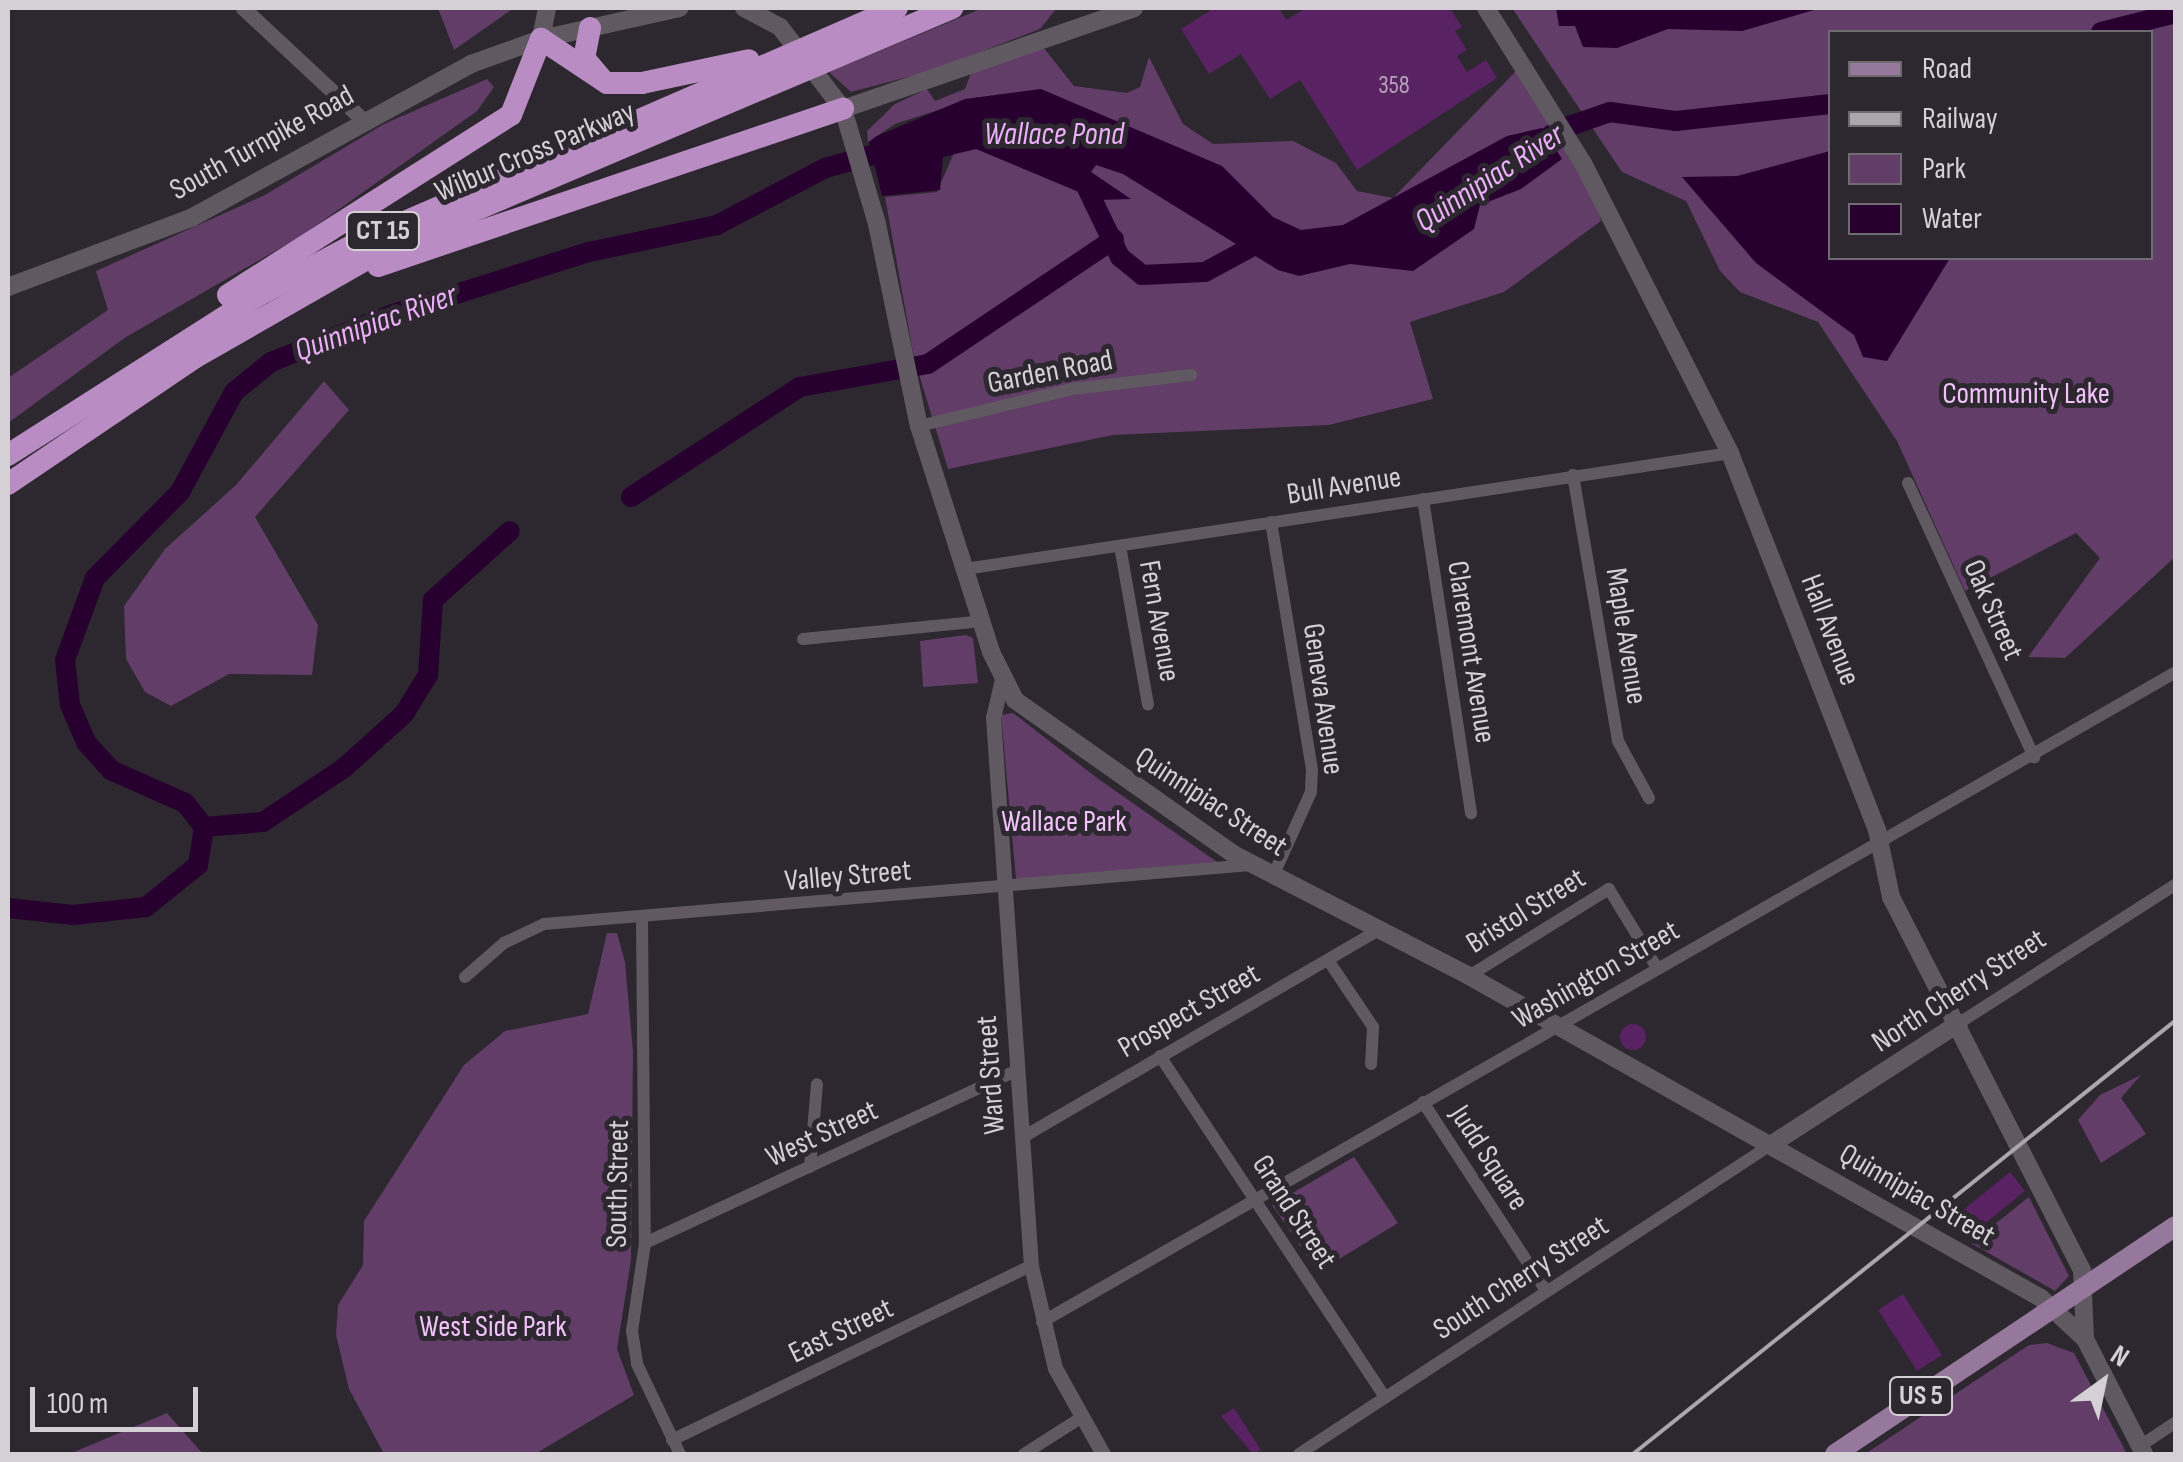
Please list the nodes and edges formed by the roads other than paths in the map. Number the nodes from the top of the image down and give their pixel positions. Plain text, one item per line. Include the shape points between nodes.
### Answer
1 (243, 8) edge
2 (547, 8) edge
3 (680, 8) edge
4 (744, 8) edge
5 (897, 8) edge
6 (952, 8) edge
7 (1134, 8) edge
8 (1486, 8) edge
9 (590, 28) junction
10 (541, 39) junction
11 (819, 53) junction
12 (789, 59) junction
13 (607, 82) junction
14 (843, 109) junction
15 (361, 118) junction
16 (8, 287) edge
17 (312, 288) junction
18 (1192, 375) dead end
19 (99, 394) junction
20 (919, 426) junction
21 (1730, 453) junction
22 (8, 456) edge
23 (1573, 476) junction
24 (1908, 483) dead end
25 (8, 484) edge
26 (1423, 499) junction
27 (1271, 522) junction
28 (1120, 546) junction
29 (965, 569) junction
30 (982, 620) junction
31 (803, 639) dead end
32 (2176, 672) edge
33 (1002, 679) junction
34 (1148, 704) dead end
35 (2034, 757) junction
36 (1649, 798) dead end
37 (1471, 814) dead end
38 (1879, 843) junction
39 (1251, 864) junction
40 (1273, 876) junction
41 (2176, 884) edge
42 (1006, 887) junction
43 (642, 918) junction
44 (1380, 929) junction
45 (1328, 960) junction
46 (1657, 968) junction
47 (1469, 976) junction
48 (465, 977) dead end
49 (1959, 1023) junction
50 (1560, 1026) junction
51 (1160, 1056) junction
52 (1372, 1064) dead end
53 (1019, 1068) junction
54 (817, 1084) dead end
55 (1423, 1102) junction
56 (1023, 1136) junction
57 (1772, 1144) junction
58 (810, 1167) junction
59 (1256, 1199) junction
60 (2176, 1226) edge
61 (644, 1243) junction
62 (1031, 1266) junction
63 (2082, 1288) junction
64 (1546, 1291) junction
65 (2052, 1308) junction
66 (1042, 1322) junction
67 (2085, 1338) junction
68 (1386, 1396) junction
69 (1078, 1419) junction
70 (2176, 1422) edge
71 (672, 1440) junction
72 (2142, 1450) edge
73 (680, 1454) edge
74 (1024, 1454) edge
75 (1103, 1454) edge
76 (1299, 1454) edge
77 (1835, 1454) edge

1 - 15 street
2 - 10 main road
3 - 9 main road
4 - 14 main road, Quinnipiac Street via 780,27
5 - 11 highway, Wilbur Cross Parkway / CT 15
6 - 11 highway, Wilbur Cross Parkway / CT 15
7 - 14 main road
8 - 21 main road, Hall Avenue via 1583,163
9 - 10 main road
9 - 13 highway via 584,58
10 - 13 highway
10 - 15 main road, South Turnpike Road
10 - 19 highway via 512,115 148,348
11 - 12 highway, Wilbur Cross Parkway / CT 15
12 - 13 highway via 642,83
12 - 17 highway, Wilbur Cross Parkway / CT 15
12 - 19 highway, Wilbur Cross Parkway / CT 15 via 364,240
14 - 17 highway
14 - 20 main road, Quinnipiac Street via 872,205
15 - 16 main road, South Turnpike Road via 207,210
17 - 25 highway, Wilbur Cross Parkway / CT 15
18 - 20 street, Garden Road via 1072,389
19 - 22 highway, Wilbur Cross Parkway / CT 15
20 - 29 main road, Quinnipiac Street
21 - 23 street, Bull Avenue
21 - 38 main road, Hall Avenue
23 - 26 street, Bull Avenue
23 - 36 street, Maple Avenue via 1618,741
24 - 35 street, Oak Street
26 - 27 street, Bull Avenue
26 - 37 street, Claremont Avenue
27 - 28 street, Bull Avenue
27 - 40 street, Geneva Avenue via 1312,770 1311,792
28 - 29 street, Bull Avenue
28 - 34 street, Fern Avenue
29 - 30 main road, Quinnipiac Street
30 - 31 street
30 - 33 main road, Quinnipiac Street
32 - 35 street, Washington Street
33 - 39 main road, Quinnipiac Street via 1022,706
33 - 42 street, Ward Street via 993,717
35 - 38 street, Washington Street
38 - 46 street, Washington Street
38 - 49 main road, Hall Avenue via 1891,897
39 - 40 main road, Quinnipiac Street
39 - 42 street, Valley Street
40 - 44 main road, Quinnipiac Street
41 - 49 street, North Cherry Street
42 - 43 street, Valley Street
42 - 53 street, Ward Street
43 - 48 street, Valley Street via 544,924 504,943
43 - 61 street, South Street
44 - 45 street, Prospect Street
44 - 47 main road, Quinnipiac Street
45 - 51 street, Prospect Street
45 - 52 street via 1373,1027
46 - 47 street, Bristol Street via 1608,889
46 - 50 street, Washington Street
47 - 50 main road, Quinnipiac Street
49 - 57 main road, North Cherry Street
49 - 63 main road, Hall Avenue via 2026,1148 2082,1270
50 - 55 street, Washington Street
50 - 57 main road, Quinnipiac Street
51 - 56 street, Prospect Street
51 - 59 street, Grand Street
53 - 56 street, Ward Street
53 - 58 street, West Street
54 - 58 street
55 - 59 street, Washington Street
55 - 64 street, Judd Square
56 - 62 street, Ward Street
57 - 64 street, South Cherry Street
57 - 65 main road, Quinnipiac Street
58 - 61 street, West Street
59 - 66 street, Washington Street
59 - 68 street, Grand Street
60 - 63 main road, US 5
61 - 71 street, South Street via 634,1347
62 - 66 street, Ward Street
62 - 71 street, East Street
63 - 65 main road, US 5
63 - 67 main road, Hall Avenue
64 - 68 street, South Cherry Street
65 - 67 main road, Quinnipiac Street
65 - 77 main road, US 5
66 - 69 street, Ward Street
67 - 72 main road
68 - 76 street, South Cherry Street
69 - 74 street
69 - 75 street, Ward Street
70 - 72 street
71 - 73 street, South Street

